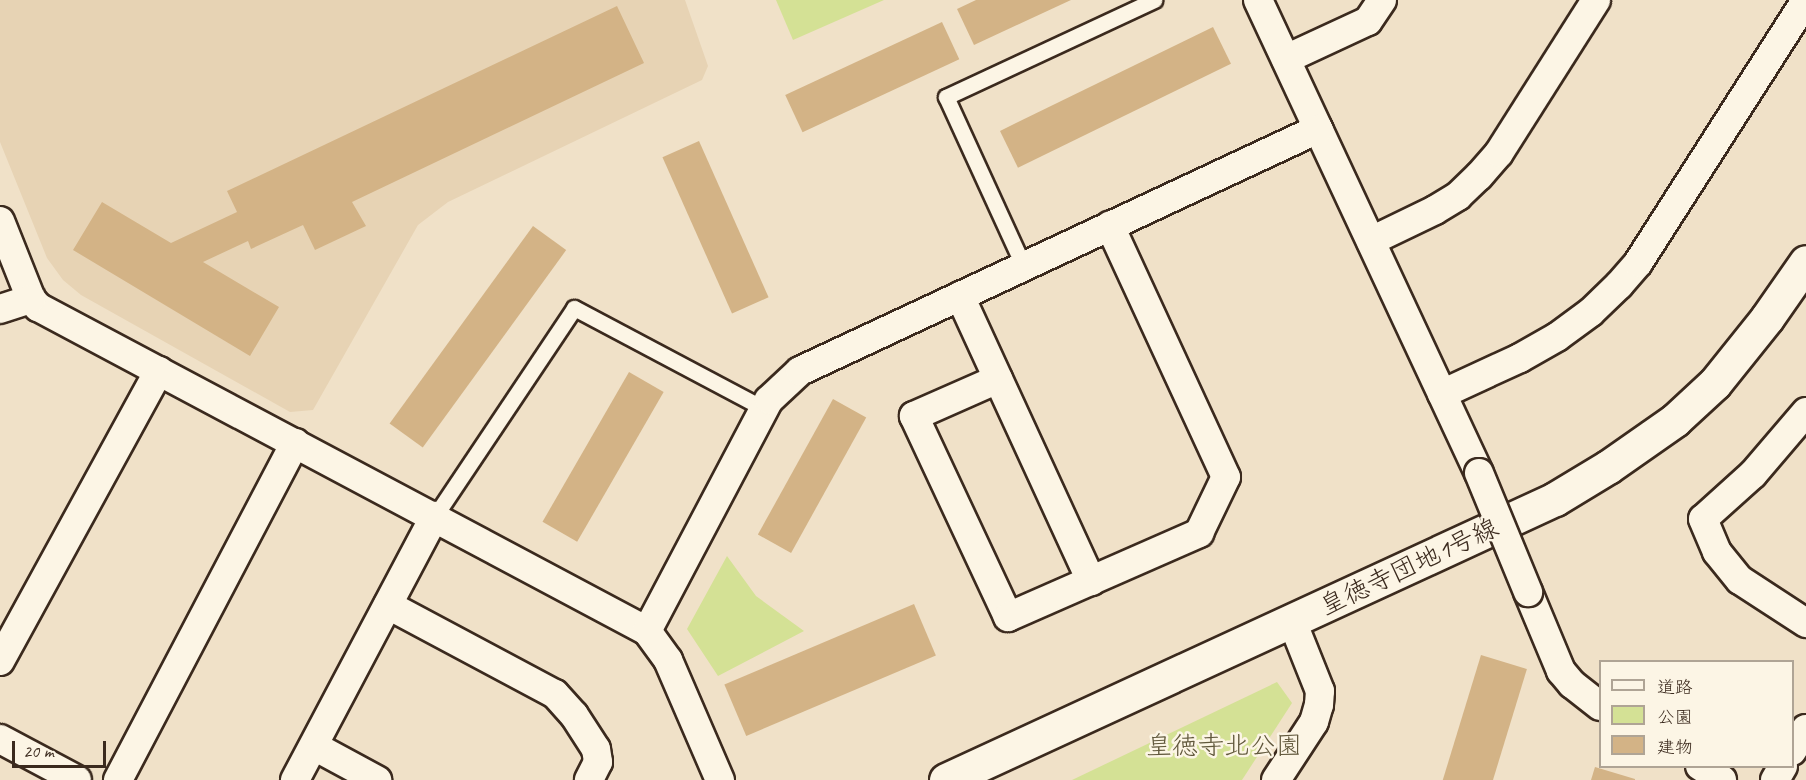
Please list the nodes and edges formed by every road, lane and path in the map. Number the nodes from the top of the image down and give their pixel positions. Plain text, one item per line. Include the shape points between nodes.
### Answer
1 (1154, 0) edge
2 (1258, 0) edge
3 (1382, 0) edge
4 (1596, 0) edge
5 (1806, 0) edge
6 (1286, 59) junction
7 (1318, 129) junction
8 (0, 221) edge
9 (1110, 226) junction
10 (1371, 241) junction
11 (1806, 262) edge
12 (1024, 267) junction
13 (960, 296) junction
14 (31, 299) junction
15 (0, 309) edge
16 (159, 371) junction
17 (998, 379) junction
18 (1442, 394) junction
19 (765, 409) junction
20 (1806, 412) edge
21 (295, 443) junction
22 (435, 516) junction
23 (1091, 581) junction
24 (388, 605) junction
25 (1292, 621) junction
26 (1806, 622) edge
27 (647, 631) junction
28 (0, 661) edge
29 (1599, 705) edge
30 (1806, 729) edge
31 (0, 739) edge
32 (314, 746) junction
33 (1794, 748) edge
34 (1703, 768) edge
35 (77, 780) edge
36 (118, 780) edge
37 (296, 780) edge
38 (377, 780) edge
39 (590, 780) edge
40 (720, 780) edge
41 (946, 780) edge
42 (1276, 780) edge
43 (1722, 780) edge

1 - 12 lane via 946,97
2 - 6 street
3 - 6 street via 1368,21
4 - 10 street via 1499,153 1479,176 1435,210
5 - 18 street via 1638,263 1619,285 1591,312 1557,336
6 - 7 street
7 - 9 street
7 - 10 street
8 - 14 street
9 - 12 street
9 - 23 street via 1226,477 1199,533
10 - 18 street
11 - 25 street, 皇徳寺団地1号線 via 1715,383 1675,420 1608,467 1556,499
12 - 13 street
13 - 17 street
13 - 19 street via 800,371
14 - 15 street
14 - 16 street via 38,307
16 - 21 street
16 - 28 street
17 - 23 street
17 - 23 street via 914,416 919,427 1008,618
18 - 29 street, bridge via 1561,671
19 - 22 lane via 574,308
19 - 27 street
20 - 26 street via 1753,474 1703,519 1717,552 1740,580
21 - 22 street
21 - 36 street
22 - 24 street
22 - 27 street
24 - 32 street
24 - 39 street via 555,694 596,749 598,762
25 - 41 street, 皇徳寺団地1号線
25 - 42 street via 1320,690 1319,705 1314,722
27 - 40 street via 668,660
30 - 33 street
31 - 35 street
32 - 37 street
32 - 38 street
34 - 43 street

